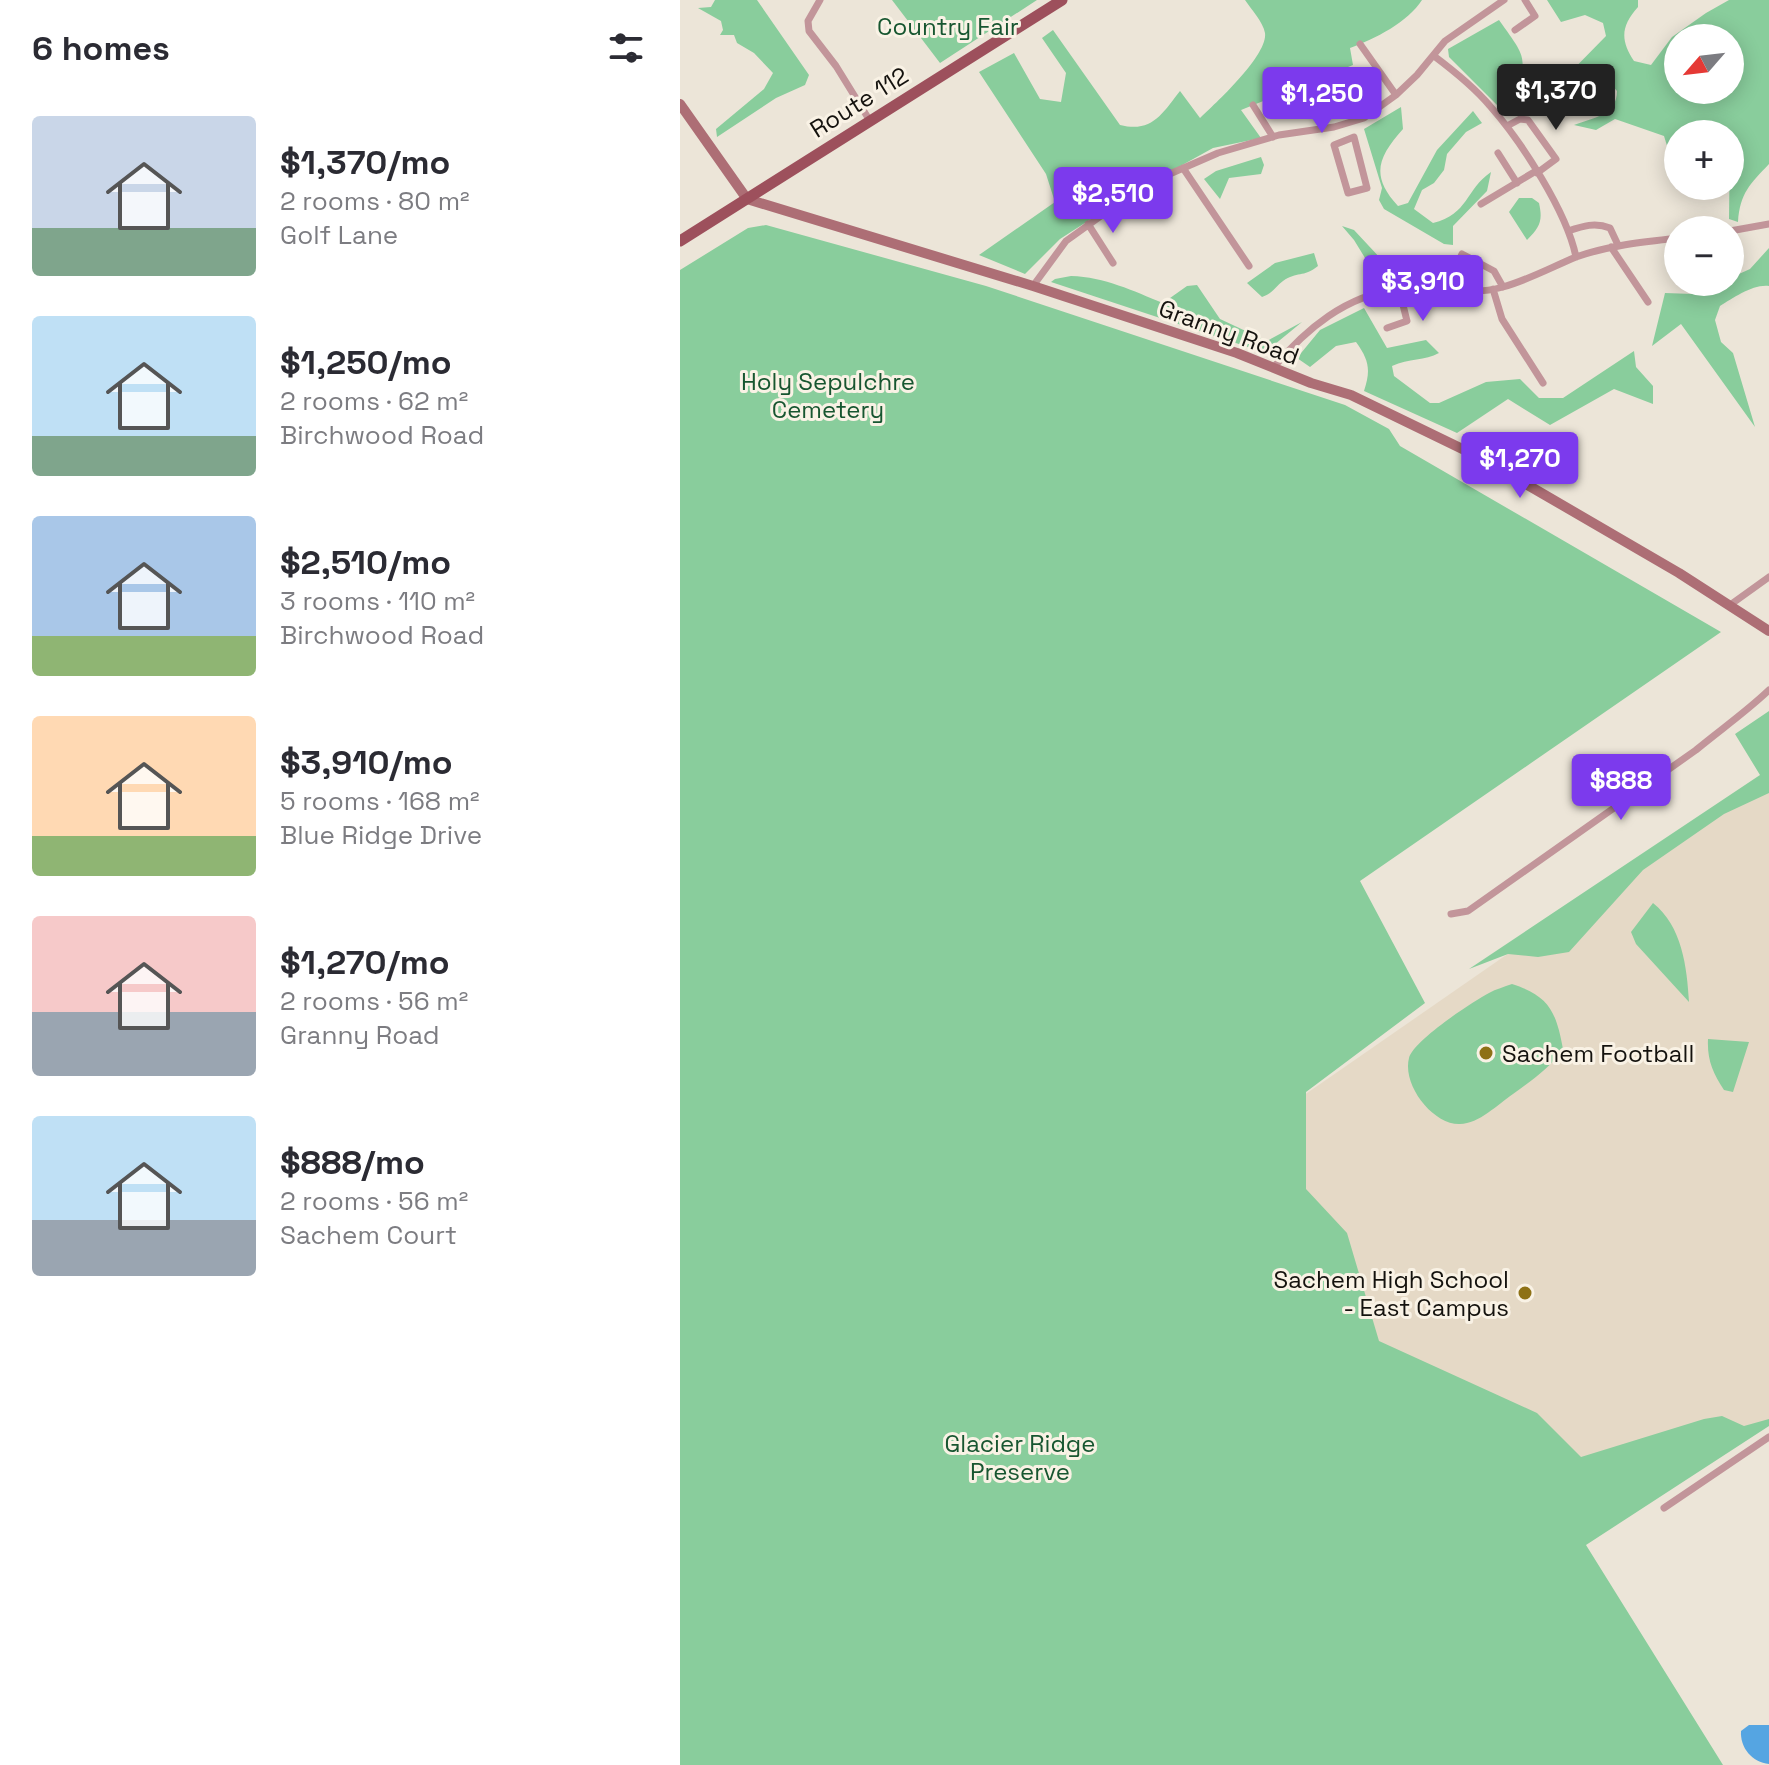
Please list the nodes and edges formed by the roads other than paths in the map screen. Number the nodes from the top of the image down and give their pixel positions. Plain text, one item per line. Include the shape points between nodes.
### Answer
1 (820, 0) edge
2 (1062, 0) edge
3 (1483, 0) edge
4 (1504, 0) edge
5 (1525, 0) edge
6 (1490, 9) junction
7 (1515, 30) dead end
8 (1360, 44) dead end
9 (1434, 56) junction
10 (1396, 95) junction
11 (680, 104) edge
12 (1253, 105) dead end
13 (870, 121) junction
14 (1352, 122) junction
15 (1507, 126) junction
16 (1273, 137) junction
17 (1354, 137) junction
18 (1498, 153) dead end
19 (1183, 168) junction
20 (1537, 172) junction
21 (1517, 183) junction
22 (747, 199) junction
23 (1481, 204) dead end
24 (1088, 224) junction
25 (1769, 224) edge
26 (1744, 228) edge
27 (1568, 231) junction
28 (1664, 240) edge
29 (680, 241) edge
30 (1615, 246) junction
31 (1576, 257) junction
32 (1113, 263) dead end
33 (1249, 266) dead end
34 (1033, 286) junction
35 (1503, 287) junction
36 (1399, 289) junction
37 (1493, 289) junction
38 (1445, 291) junction
39 (1648, 302) dead end
40 (1387, 328) dead end
41 (1273, 368) junction
42 (1543, 383) dead end
43 (1769, 577) edge
44 (1730, 605) junction
45 (1769, 631) edge
46 (1769, 690) edge
47 (1451, 914) dead end
48 (1769, 1437) edge
49 (1664, 1508) dead end

1 - 13 street via 808,21 809,31
2 - 13 main road, Route 112
3 - 6 street
4 - 6 street
5 - 7 street via 1535,16
6 - 9 street via 1445,41
8 - 10 street
9 - 10 street
9 - 15 street
10 - 14 street
11 - 22 street
12 - 16 street
13 - 22 main road, Route 112
14 - 16 street
14 - 17 street
15 - 20 street
15 - 20 street via 1528,120 1556,159
16 - 19 street
17 - 17 street via 1334,145 1348,193 1367,188
18 - 21 street
19 - 24 street
19 - 33 street
20 - 21 street
20 - 27 street
21 - 23 street
22 - 29 main road, Route 112
22 - 34 street, Granny Road
24 - 32 street
24 - 34 street via 1066,241
25 - 26 street
27 - 30 street via 1602,225 1610,228
27 - 31 street
28 - 30 street
30 - 31 street
30 - 39 street
31 - 35 street
34 - 41 street, Granny Road
35 - 37 street
35 - 38 street via 1494,271 1462,254
36 - 38 street
36 - 40 street via 1407,321
36 - 41 street via 1360,299 1327,316
37 - 38 street
37 - 42 street via 1502,319
41 - 44 street, Granny Road via 1351,395 1483,459
43 - 44 street
44 - 45 street, Granny Road
46 - 47 street via 1696,750 1468,911
48 - 49 street

